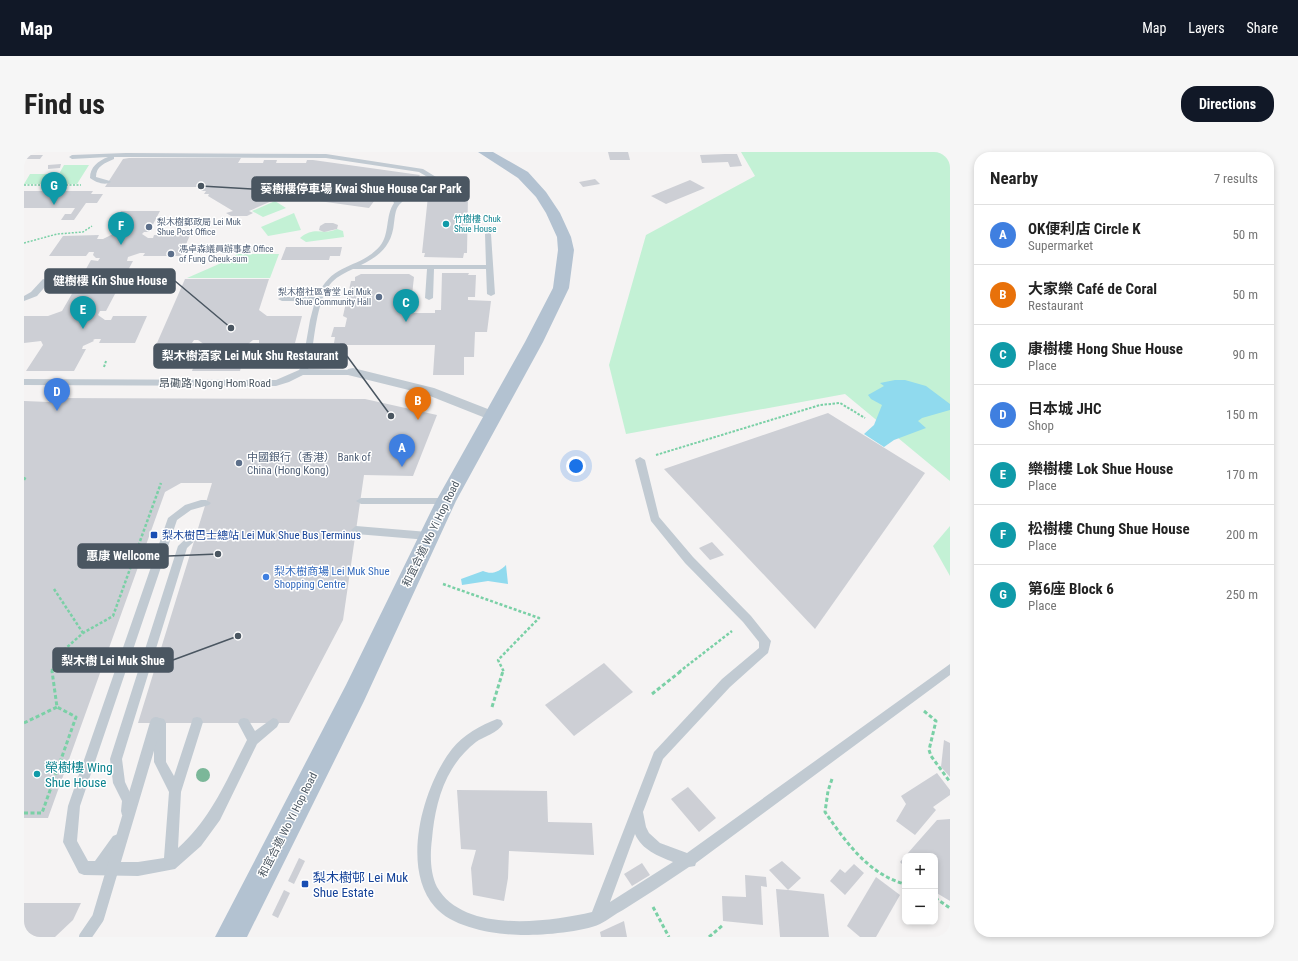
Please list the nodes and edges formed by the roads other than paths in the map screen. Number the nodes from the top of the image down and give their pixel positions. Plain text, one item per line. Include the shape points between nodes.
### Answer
1 (484, 152) edge
2 (118, 156) junction
3 (72, 157) dead end
4 (108, 182) dead end
5 (383, 189) dead end
6 (396, 202) junction
7 (488, 234) dead end
8 (355, 267) junction
9 (431, 267) junction
10 (490, 267) junction
11 (46, 280) dead end
12 (491, 294) dead end
13 (429, 298) dead end
14 (24, 299) edge
15 (282, 299) dead end
16 (319, 299) junction
17 (302, 372) junction
18 (353, 372) joint
19 (24, 382) edge
20 (493, 416) junction
21 (640, 460) road end
22 (361, 501) dead end
23 (446, 501) junction
24 (206, 503) dead end
25 (356, 530) dead end
26 (197, 534) dead end
27 (428, 536) junction
28 (950, 669) edge
29 (197, 722) dead end
30 (244, 723) dead end
31 (273, 723) dead end
32 (497, 724) dead end
33 (253, 740) junction
34 (175, 792) junction
35 (637, 813) junction
36 (690, 861) junction
37 (170, 864) junction
38 (98, 868) junction
39 (597, 918) junction
40 (85, 937) edge
41 (230, 937) edge

1 - 20 main road, 和宜合道 Wo Yi Hop Road via 523,175 541,195 560,226 566,250 564,274 554,304
2 - 3 lane
2 - 4 lane via 101,162 93,172 93,178
2 - 6 lane via 326,156 421,170 434,178 433,182 422,189
5 - 6 lane via 395,198
6 - 8 lane via 392,209 388,240 375,255
7 - 10 lane
8 - 9 lane
8 - 16 lane via 341,271 331,279
9 - 10 lane
9 - 13 lane
10 - 12 lane
11 - 14 lane via 34,294
15 - 16 lane
16 - 17 lane via 306,366
17 - 18 lane, 昂磡路 Ngong Hom Road
17 - 19 lane, 昂磡路 Ngong Hom Road via 276,383
18 - 20 street, 昂磡路 Ngong Hom Road via 429,391
20 - 23 main road, 和宜合道 Wo Yi Hop Road
21 - 35 lane via 654,518 765,642 764,650 726,683 658,756
22 - 23 lane
23 - 27 main road, 和宜合道 Wo Yi Hop Road
24 - 38 lane via 198,503 183,509 173,518 74,806 70,842 84,868
25 - 27 lane
26 - 38 lane via 183,546 116,759 119,783 128,802 124,831
27 - 41 main road, 和宜合道 Wo Yi Hop Road via 356,693
28 - 36 lane
29 - 34 lane
30 - 33 lane
31 - 33 lane
32 - 39 lane via 467,742 456,753 442,778 428,816 426,868 429,886 439,903 456,916 484,926 544,929
33 - 37 lane via 215,816 196,841
34 - 37 lane
34 - 40 lane, bridge via 160,762 158,723 98,918
35 - 36 lane via 642,833 653,846 671,856
35 - 39 lane
36 - 39 lane
37 - 38 lane via 138,869

